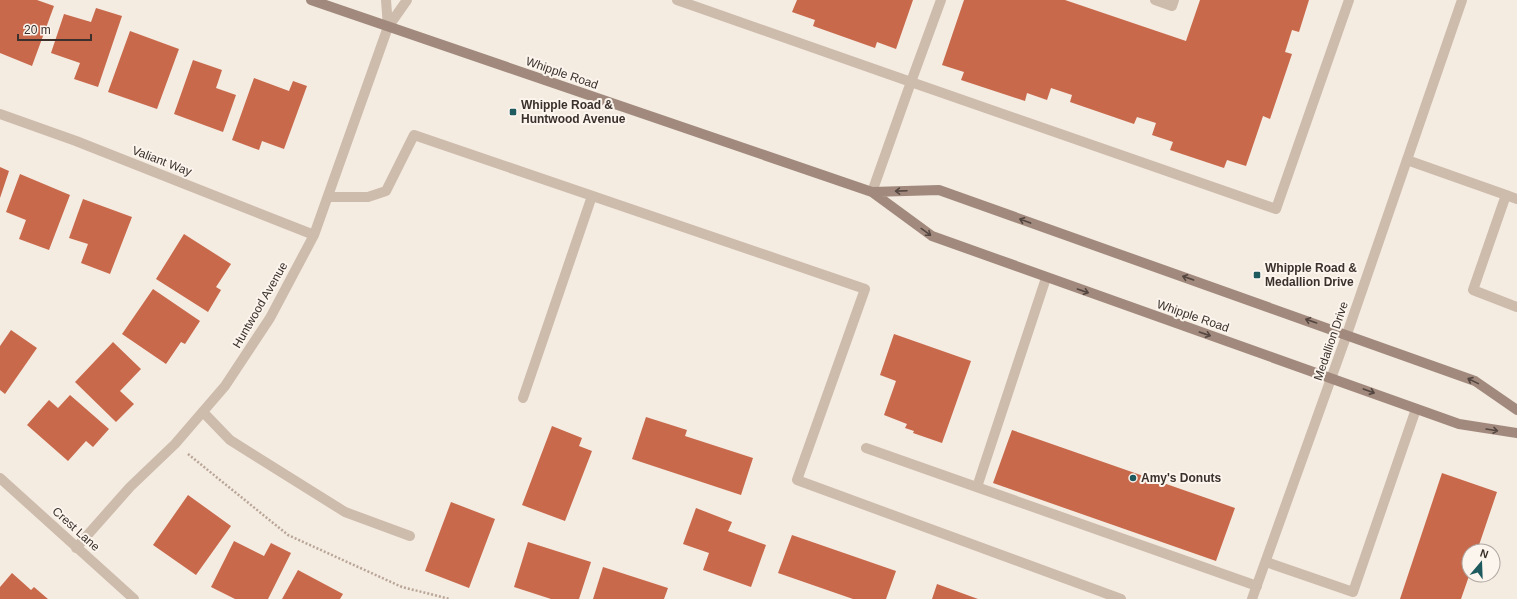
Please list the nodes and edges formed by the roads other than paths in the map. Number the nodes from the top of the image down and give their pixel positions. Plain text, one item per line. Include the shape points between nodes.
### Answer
1 (311, 0) edge
2 (386, 0) edge
3 (407, 0) edge
4 (677, 0) edge
5 (941, 0) edge
6 (1155, 0) edge
7 (1174, 0) edge
8 (1349, 0) edge
9 (1462, 0) edge
10 (388, 27) junction
11 (911, 82) junction
12 (0, 114) edge
13 (1407, 160) junction
14 (872, 192) junction
15 (1506, 195) junction
16 (592, 196) junction
17 (328, 197) junction
18 (1517, 199) edge
19 (314, 235) junction
20 (1046, 278) junction
21 (1517, 308) edge
22 (1347, 334) junction
23 (1332, 378) junction
24 (523, 398) dead end
25 (1416, 409) junction
26 (1517, 410) edge
27 (203, 412) junction
28 (1517, 433) edge
29 (866, 448) dead end
30 (0, 478) edge
31 (977, 487) junction
32 (410, 536) dead end
33 (76, 548) junction
34 (1266, 562) junction
35 (1257, 586) junction
36 (134, 599) edge
37 (1121, 599) edge
38 (1252, 599) edge

1 - 10 main road, Whipple Road
2 - 10 street, Huntwood Avenue
3 - 10 street, Huntwood Avenue
4 - 11 street
5 - 11 street
6 - 7 street via 1172,6
8 - 11 street via 1276,209
9 - 13 street, Medallion Drive
10 - 14 main road, Whipple Road
10 - 17 street, Huntwood Avenue
11 - 14 street
12 - 19 street, Valiant Way via 76,141
13 - 15 street
13 - 22 street, Medallion Drive
14 -> 20 main road, Whipple Road via 932,236
22 -> 14 main road, Whipple Road via 939,190
15 - 18 street
15 - 21 street via 1473,290
16 - 17 street via 414,135 386,191 368,197
16 - 24 street
16 - 37 street via 865,289 797,480
17 - 19 street, Huntwood Avenue
19 - 27 street, Huntwood Avenue via 270,318 226,386
20 -> 23 main road, Whipple Road
20 - 31 street
22 - 23 street, Medallion Drive
26 -> 22 main road, Whipple Road via 1475,381
23 -> 25 main road, Whipple Road
23 - 34 street, Medallion Drive
25 -> 28 main road, Whipple Road via 1459,424
25 - 34 street via 1353,592
27 - 32 street via 230,440 345,512
27 - 33 street, Huntwood Avenue via 175,444 130,487
29 - 31 street
30 - 33 street, Crest Lane
31 - 35 street
33 - 36 street, Crest Lane
34 - 35 street, Medallion Drive
35 - 38 street, Medallion Drive

